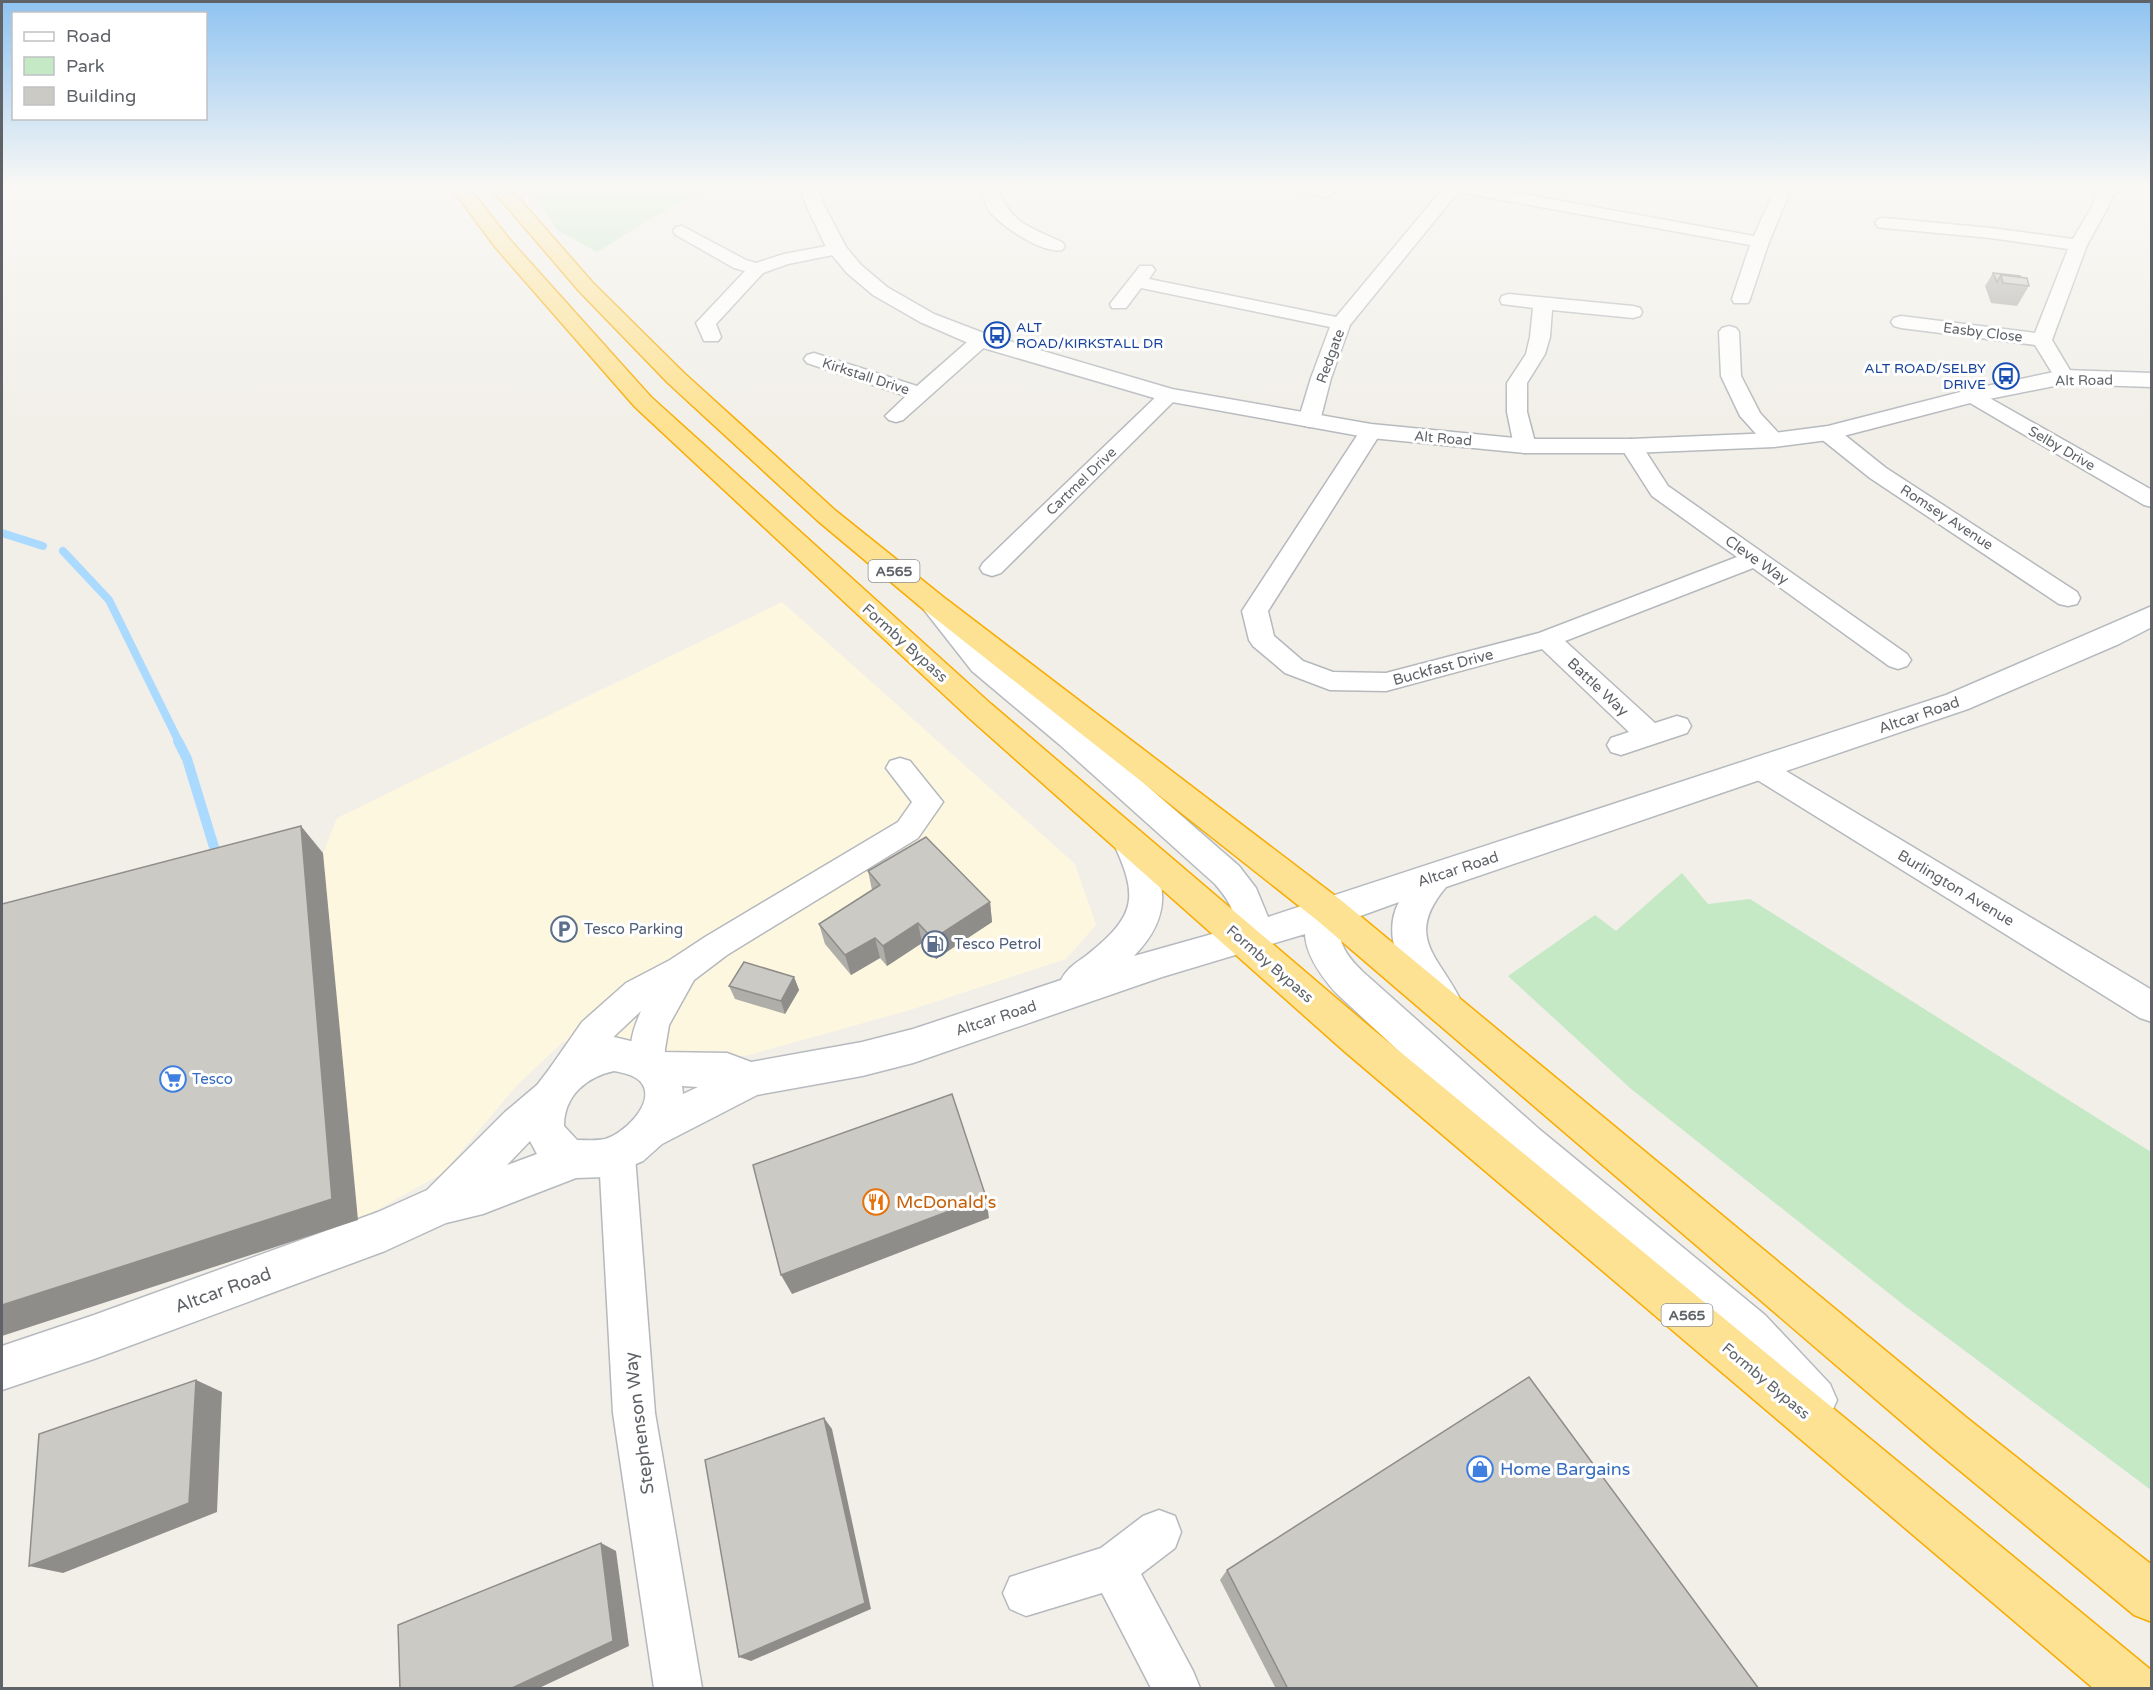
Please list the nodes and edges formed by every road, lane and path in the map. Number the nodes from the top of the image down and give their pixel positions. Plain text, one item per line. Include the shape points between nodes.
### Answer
1 (521, 265) edge
2 (567, 265) edge
3 (743, 265) edge
4 (769, 265) edge
5 (851, 265) edge
6 (1389, 265) edge
7 (1752, 265) edge
8 (2070, 265) edge
9 (757, 269) junction
10 (1740, 298) dead end
11 (1509, 300) dead end
12 (1543, 303) junction
13 (1119, 304) dead end
14 (1634, 312) dead end
15 (1901, 322) dead end
16 (1341, 324) junction
17 (1729, 332) dead end
18 (711, 337) dead end
19 (981, 340) junction
20 (2042, 340) junction
21 (813, 359) dead end
22 (2064, 377) junction
23 (2151, 380) edge
24 (919, 394) junction
25 (1169, 395) junction
26 (1972, 396) junction
27 (897, 416) dead end
28 (1309, 421) junction
29 (1371, 431) junction
30 (1828, 433) junction
31 (1774, 440) junction
32 (1525, 446) junction
33 (1631, 446) junction
34 (2151, 500) edge
35 (1755, 560) junction
36 (992, 568) dead end
37 (2068, 598) dead end
38 (933, 602) junction
39 (2151, 615) edge
40 (1547, 639) junction
41 (1899, 660) dead end
42 (1677, 726) dead end
43 (1650, 735) junction
44 (1621, 745) dead end
45 (900, 768) dead end
46 (1761, 769) junction
47 (1128, 840) junction
48 (1435, 876) junction
49 (1330, 911) junction
50 (1242, 940) junction
51 (682, 970) junction
52 (1056, 998) junction
53 (2151, 1008) edge
54 (1455, 1015) junction
55 (652, 1065) junction
56 (751, 1079) junction
57 (555, 1089) junction
58 (652, 1130) junction
59 (617, 1156) junction
60 (575, 1159) junction
61 (442, 1204) junction
62 (2, 1368) edge
63 (1906, 1497) junction
64 (1158, 1532) dead end
65 (1113, 1567) junction
66 (1026, 1593) dead end
67 (2151, 1597) edge
68 (678, 1689) edge
69 (1176, 1689) edge
70 (2133, 1689) edge

1 - 47 highway, Formby Bypass / A565 via 643,402
2 - 38 highway, A565 via 676,378 827,516
3 - 9 street
4 - 9 street
5 - 19 main road, Alt Road via 880,291 927,318
6 - 16 street, Redgate
7 - 10 street
8 - 20 street
9 - 18 street via 706,323
11 - 12 street
12 - 14 street
12 - 32 street via 1539,348 1517,383 1517,412
13 - 16 street via 1142,276
15 - 20 street, Easby Close via 1922,320
16 - 28 street, Redgate
17 - 31 street via 1731,376 1751,416
19 - 24 street, Kirkstall Drive
19 - 25 main road, Alt Road
20 - 22 street
21 - 24 street, Kirkstall Drive
22 - 23 main road, Alt Road
22 - 26 main road, Alt Road
24 - 27 street, Kirkstall Drive
25 - 28 main road, Alt Road
25 - 36 street, Cartmel Drive
26 - 30 main road, Alt Road
26 - 34 street, Selby Drive
28 - 29 main road, Alt Road
29 - 32 main road, Alt Road
29 - 40 street, Buckfast Drive via 1256,611 1262,640 1294,667 1330,681 1386,682
30 - 31 main road, Alt Road
30 - 37 street, Romsey Avenue via 1878,473
31 - 33 main road, Alt Road
32 - 33 main road, Alt Road
33 - 35 street, Cleve Way via 1660,491
35 - 40 street, Buckfast Drive
35 - 41 street, Cleve Way
38 - 49 highway, A565
38 - 50 main road via 982,664 1227,875 1243,897 1252,920 1252,927
39 - 46 main road, Altcar Road via 1957,702
40 - 43 street, Battle Way
42 - 43 street
43 - 44 street
45 - 51 street via 928,802 908,830
46 - 48 main road, Altcar Road
46 - 53 street, Burlington Avenue
47 - 50 highway, Formby Bypass / A565
47 - 52 main road via 1145,883 1146,904 1141,922 1125,945
48 - 49 main road, Altcar Road
48 - 54 main road via 1414,903 1409,932 1421,970
49 - 50 main road, Altcar Road
49 - 54 highway, A565
49 - 63 main road via 1322,926 1325,950 1335,968 1525,1142 1749,1331
50 - 52 main road, Altcar Road
50 - 63 highway, Formby Bypass / A565
51 - 55 street via 654,1018 646,1049
51 - 57 street via 638,993 608,1018
52 - 56 main road, Altcar Road via 862,1059
54 - 67 highway, A565
55 - 56 main road, Altcar Road via 727,1070
55 - 57 main road via 632,1055 595,1059 576,1067
55 - 58 main road via 663,1082 664,1097
56 - 58 main road, Altcar Road
57 - 60 main road via 545,1113 547,1136 561,1153
57 - 61 main road, Altcar Road
58 - 59 main road
59 - 60 main road via 596,1161
59 - 68 street, Stephenson Way via 634,1413
60 - 61 main road, Altcar Road via 483,1194
61 - 62 main road, Altcar Road via 374,1234
63 - 70 highway, Formby Bypass / A565
64 - 65 street
65 - 66 street
65 - 69 street

